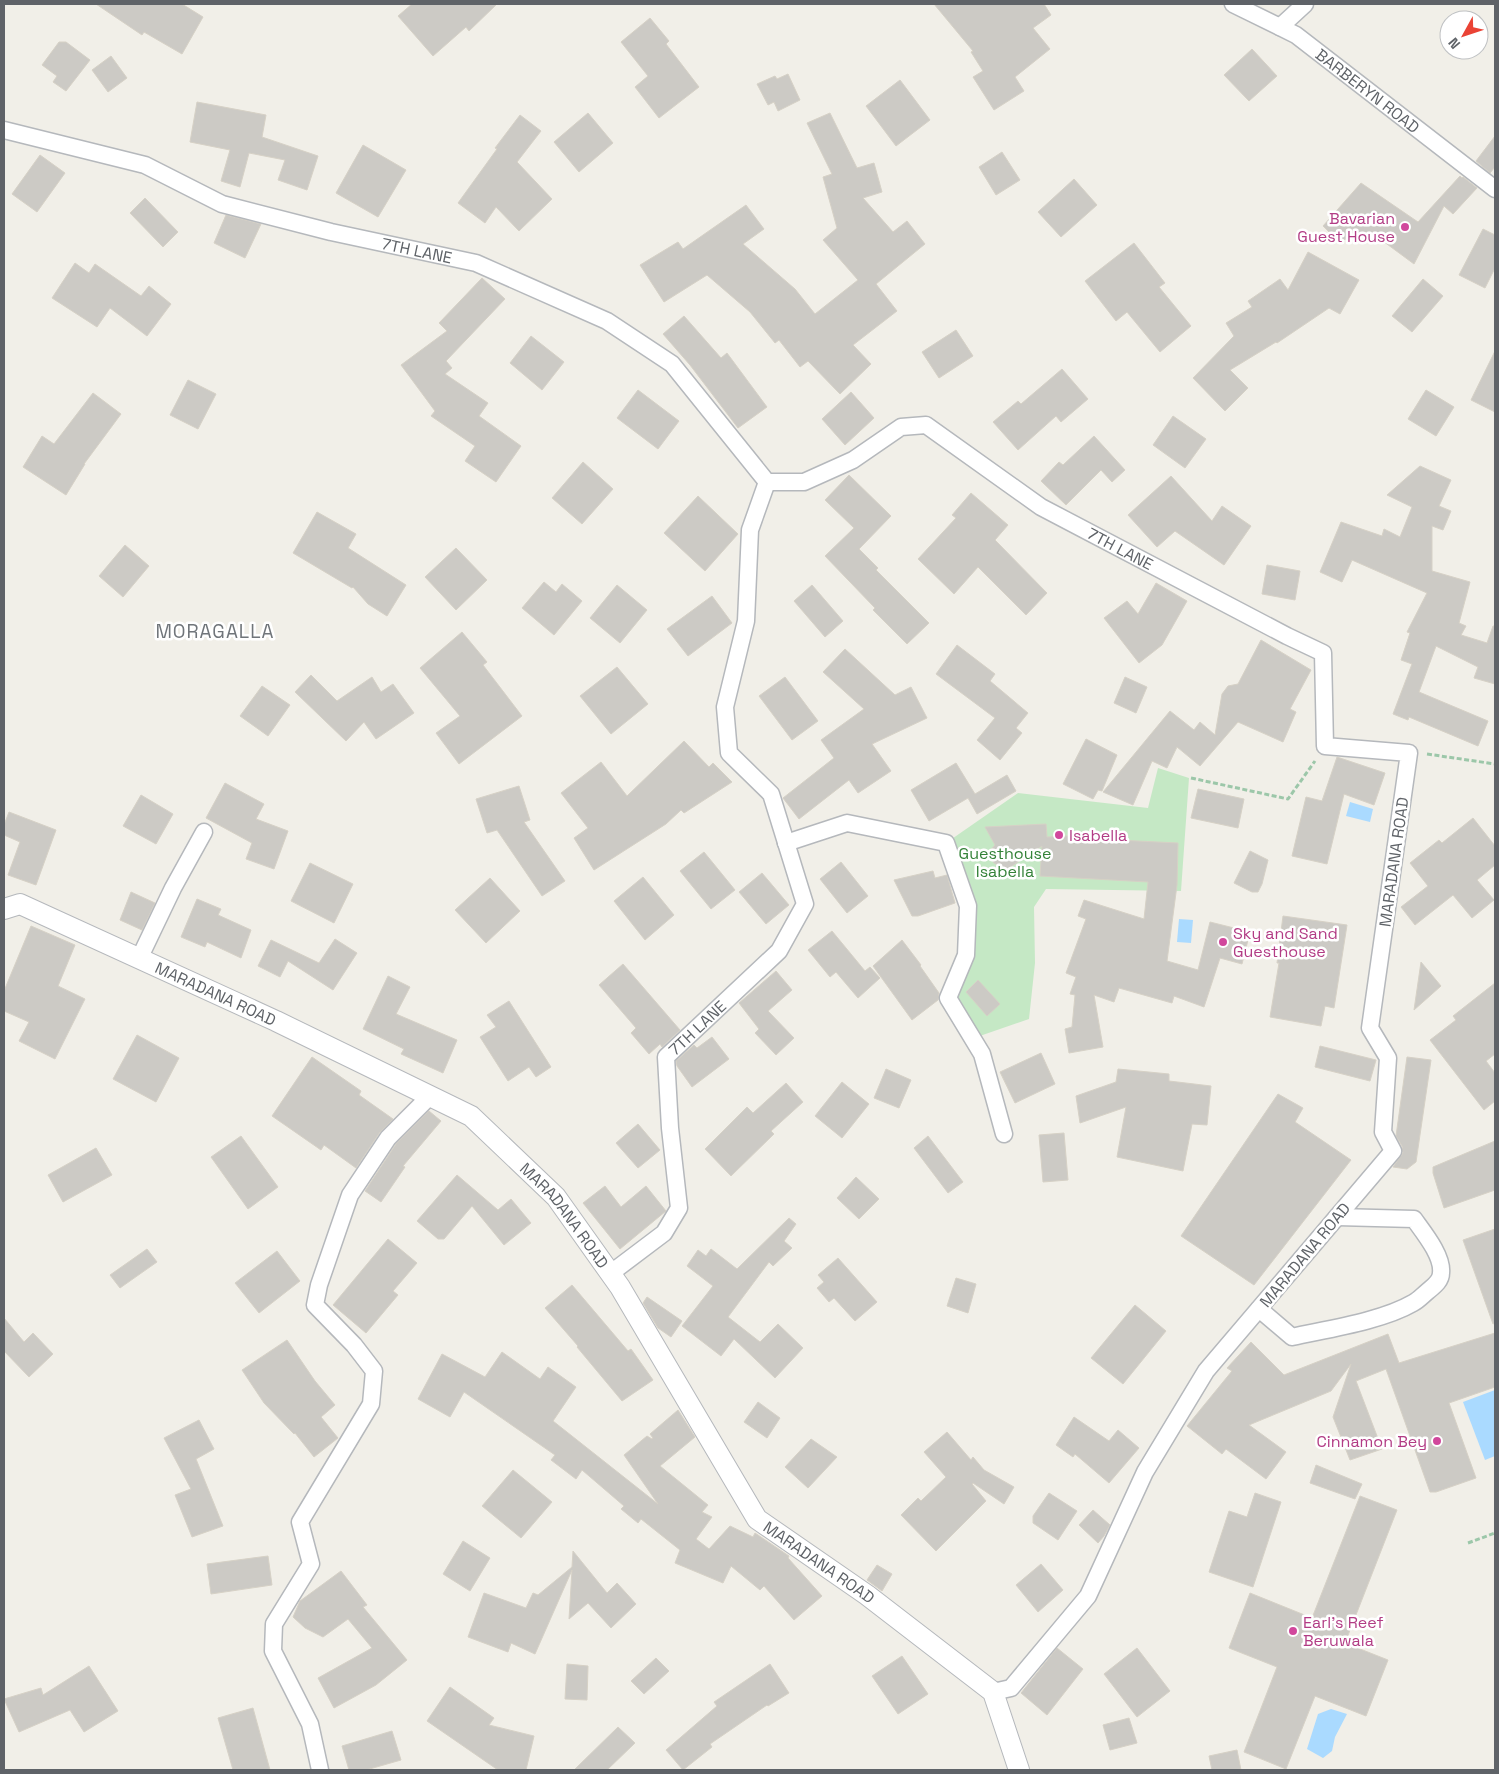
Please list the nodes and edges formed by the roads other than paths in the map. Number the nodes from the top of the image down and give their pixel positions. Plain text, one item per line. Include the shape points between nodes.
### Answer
1 (1233, 4) edge
2 (1305, 4) edge
3 (1280, 27) junction
4 (4, 130) edge
5 (1495, 189) edge
6 (767, 482) junction
7 (1409, 753) joint
8 (204, 832) dead end
9 (786, 843) junction
10 (4, 908) edge
11 (139, 959) junction
12 (430, 1096) junction
13 (1004, 1134) dead end
14 (1337, 1217) junction
15 (610, 1273) junction
16 (1259, 1309) junction
17 (994, 1692) junction
18 (320, 1770) edge
19 (1019, 1770) edge

1 - 3 street, BARBERYN ROAD
2 - 3 street
3 - 5 street, BARBERYN ROAD via 1296,35
4 - 6 street, 7TH LANE via 145,165 222,204 331,232 476,263 607,321 672,364
6 - 7 street, 7TH LANE via 804,482 853,460 901,427 926,425 1042,507 1322,653 1325,746
6 - 9 street, 7TH LANE via 750,530 746,621 725,708 729,753 770,794
7 - 14 street, MARADANA ROAD via 1370,1028 1388,1058 1383,1132 1393,1151
8 - 11 street
9 - 13 street via 847,823 946,843 968,906 966,955 948,998 982,1054
9 - 15 street, 7TH LANE via 805,904 779,951 666,1057 679,1208 664,1233
10 - 11 street, MARADANA ROAD via 20,904
11 - 12 street, MARADANA ROAD
12 - 15 street, MARADANA ROAD via 471,1116 556,1197
12 - 18 street via 388,1138 350,1195 315,1305 374,1371 371,1404 300,1522 311,1564 274,1624 273,1651 310,1724
14 - 16 street, MARADANA ROAD
14 - 16 street via 1414,1220 1440,1261 1442,1275 1437,1284 1414,1303 1389,1314 1292,1337
15 - 17 street, MARADANA ROAD via 758,1519 867,1595
16 - 17 street, MARADANA ROAD via 1206,1371 1146,1472 1088,1596 1011,1688
17 - 19 street

